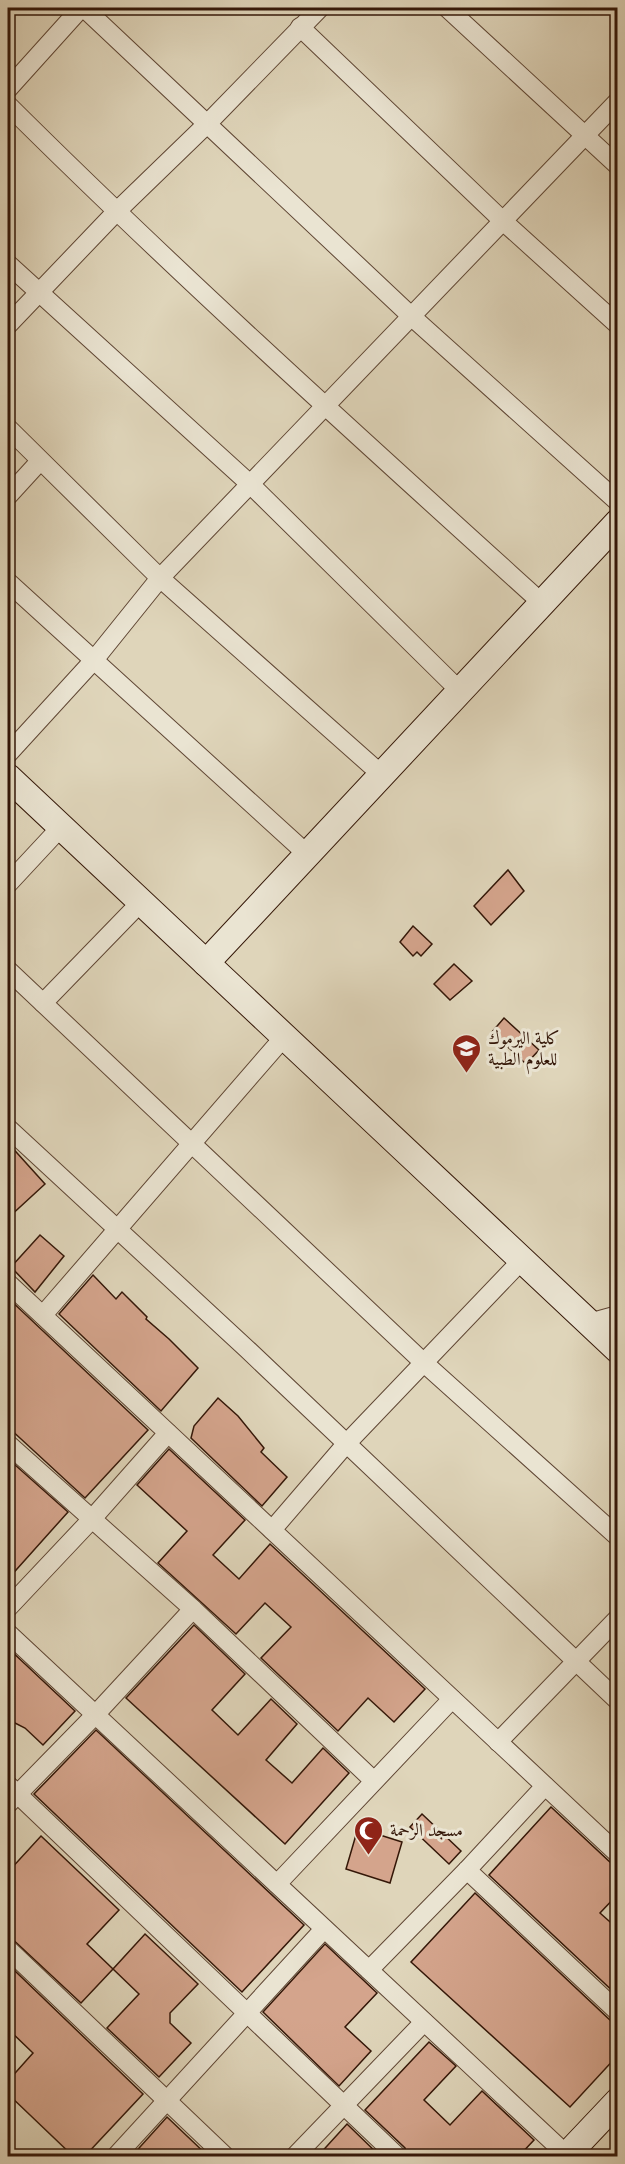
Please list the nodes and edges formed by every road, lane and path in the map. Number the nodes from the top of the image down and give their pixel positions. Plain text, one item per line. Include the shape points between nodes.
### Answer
1 (83, 8) edge
2 (320, 8) edge
3 (447, 8) edge
4 (300, 27) junction
5 (8, 89) edge
6 (618, 101) edge
7 (8, 105) edge
8 (208, 123) junction
9 (586, 135) junction
10 (618, 166) edge
11 (116, 213) junction
12 (504, 222) junction
13 (8, 264) edge
14 (39, 293) junction
15 (411, 316) junction
16 (8, 325) edge
17 (618, 325) edge
18 (325, 406) junction
19 (8, 428) edge
20 (40, 461) junction
21 (250, 484) junction
22 (8, 496) edge
23 (618, 502) edge
24 (613, 535) edge
25 (160, 578) junction
26 (8, 582) edge
27 (542, 603) junction
28 (94, 660) junction
29 (460, 691) junction
30 (8, 753) edge
31 (382, 775) junction
32 (8, 777) edge
33 (61, 827) junction
34 (307, 854) junction
35 (8, 884) edge
36 (141, 903) junction
37 (206, 963) junction
38 (8, 970) edge
39 (43, 1003) junction
40 (284, 1037) junction
41 (8, 1128) edge
42 (191, 1144) junction
43 (116, 1230) junction
44 (522, 1260) junction
45 (8, 1283) edge
46 (43, 1315) junction
47 (618, 1315) edge
48 (589, 1323) junction
49 (618, 1350) edge
50 (423, 1362) junction
51 (168, 1433) junction
52 (8, 1444) edge
53 (346, 1444) junction
54 (92, 1520) junction
55 (272, 1530) junction
56 (618, 1538) edge
57 (8, 1608) edge
58 (193, 1609) junction
59 (618, 1618) edge
60 (8, 1633) edge
61 (575, 1661) junction
62 (452, 1699) junction
63 (618, 1701) edge
64 (95, 1715) junction
65 (498, 1742) junction
66 (373, 1780) junction
67 (545, 1786) junction
68 (11, 1794) edge
69 (618, 1854) edge
70 (467, 1870) junction
71 (277, 1884) junction
72 (324, 1929) junction
73 (8, 1950) edge
74 (369, 1970) junction
75 (618, 2012) edge
76 (246, 2013) junction
77 (423, 2022) junction
78 (166, 2100) junction
79 (618, 2101) edge
80 (343, 2106) junction
81 (567, 2156) edge
82 (116, 2157) edge
83 (225, 2157) edge
84 (295, 2157) edge
85 (397, 2157) edge

1 - 5 street
1 - 8 street
2 - 4 street
3 - 9 street
4 - 8 street
4 - 12 street
6 - 9 street
7 - 11 street
8 - 11 street
8 - 15 street
9 - 10 street
9 - 12 street
11 - 14 street
11 - 18 street
12 - 15 street
12 - 17 street
13 - 14 street
14 - 16 street
14 - 21 street
15 - 18 street
15 - 23 street
18 - 21 street
18 - 27 street
19 - 20 street
20 - 22 street
20 - 25 street
21 - 25 street
21 - 29 street
24 - 27 street
25 - 28 street
25 - 31 street
26 - 28 street
27 - 29 street
28 - 30 street
28 - 34 street
29 - 31 street
31 - 34 street
32 - 33 street
33 - 35 street
33 - 36 street
34 - 37 street
36 - 37 street
36 - 39 street
37 - 40 street
38 - 39 street
39 - 42 street
40 - 42 street
40 - 44 street
41 - 43 street
42 - 43 street
42 - 50 street
43 - 46 street
43 - 53 street
44 - 48 street
44 - 50 street
45 - 46 street
46 - 51 street
47 - 48 street
48 - 49 street
50 - 53 street
50 - 56 street
51 - 54 street
51 - 55 street
52 - 54 street
53 - 55 street
53 - 61 street
54 - 57 street
54 - 58 street
55 - 62 street
58 - 64 street
58 - 66 street
59 - 61 street
60 - 64 street
61 - 63 street
61 - 65 street
62 - 65 street
62 - 66 street
64 - 68 street
64 - 71 street
65 - 67 street
66 - 71 street
67 - 69 street
67 - 70 street
68 - 76 street
70 - 74 street
70 - 75 street
71 - 72 street
72 - 74 street
72 - 76 street
73 - 78 street
74 - 77 street
76 - 78 street
76 - 80 street
77 - 80 street
77 - 81 street
78 - 82 street
78 - 83 street
79 - 81 street
80 - 84 street
80 - 85 street

